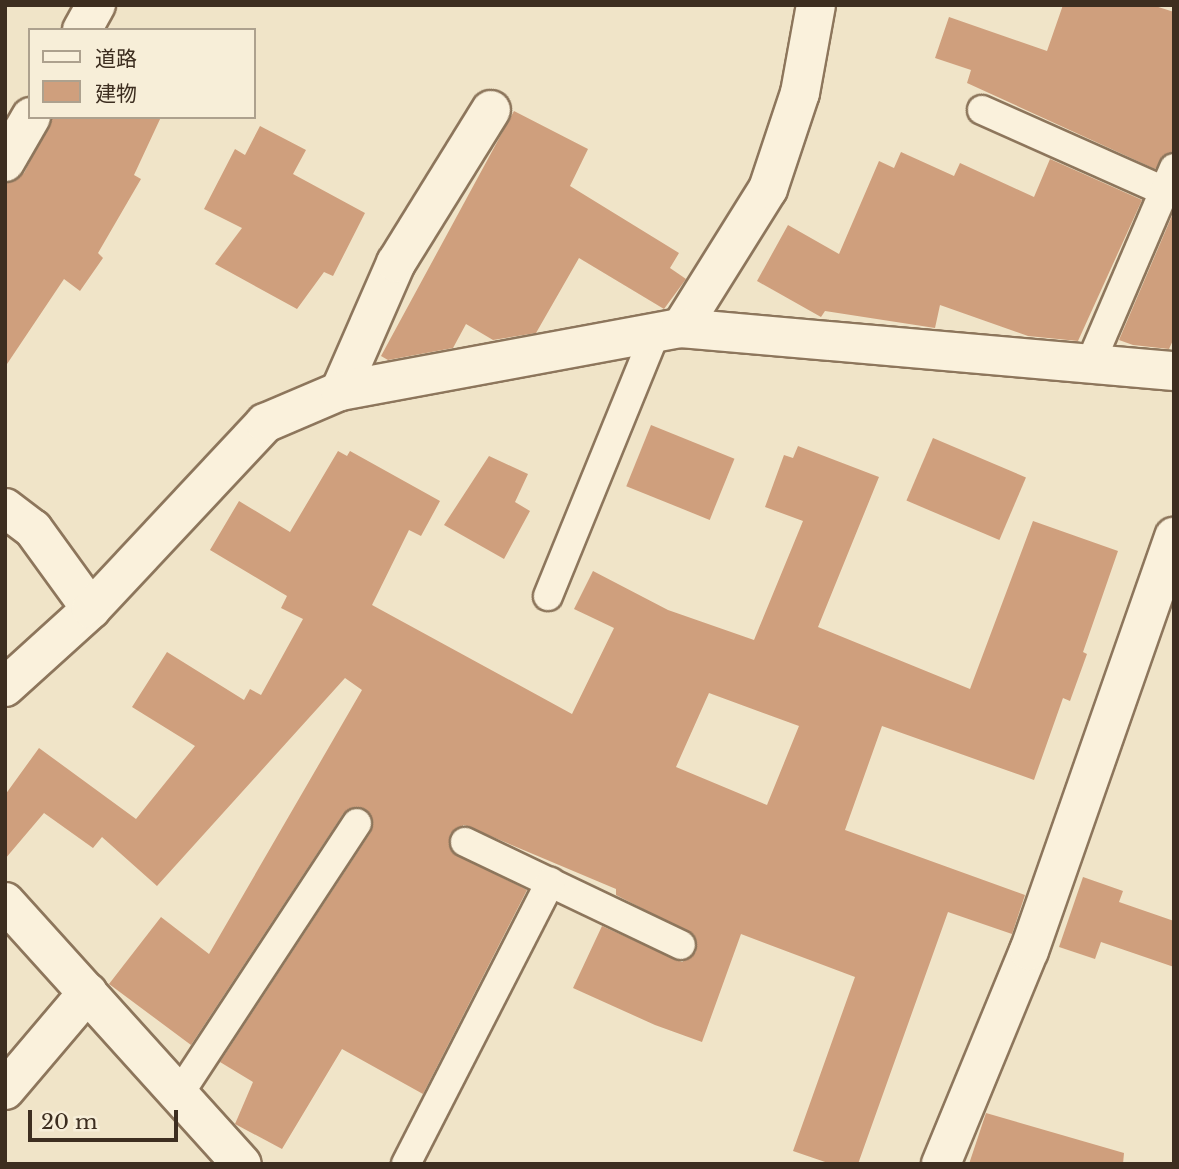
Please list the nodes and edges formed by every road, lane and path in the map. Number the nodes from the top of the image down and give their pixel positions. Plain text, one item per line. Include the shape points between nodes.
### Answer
1 (96, 5) edge
2 (816, 5) edge
3 (83, 28) edge
4 (491, 110) dead end
5 (982, 110) dead end
6 (30, 119) edge
7 (5, 162) edge
8 (1169, 180) edge
9 (668, 331) junction
10 (1090, 363) junction
11 (1174, 371) edge
12 (340, 391) junction
13 (5, 508) edge
14 (1174, 537) edge
15 (548, 596) dead end
16 (92, 609) junction
17 (5, 687) edge
18 (356, 823) dead end
19 (465, 842) dead end
20 (550, 882) junction
21 (5, 902) edge
22 (681, 945) dead end
23 (88, 992) junction
24 (5, 1090) edge
25 (179, 1094) junction
26 (242, 1164) edge
27 (406, 1164) edge
28 (941, 1164) edge

1 - 3 street
2 - 9 street via 800,93 768,189
4 - 12 street via 396,263
5 - 8 lane
6 - 7 street
8 - 10 lane
9 - 10 street
9 - 12 street
9 - 15 lane
10 - 11 street
12 - 16 street via 265,423
13 - 16 street via 33,529
14 - 28 street via 1029,951
16 - 17 street
18 - 25 lane
19 - 20 lane
20 - 22 lane
20 - 27 lane
21 - 23 street
23 - 24 street
23 - 25 street
25 - 26 street

